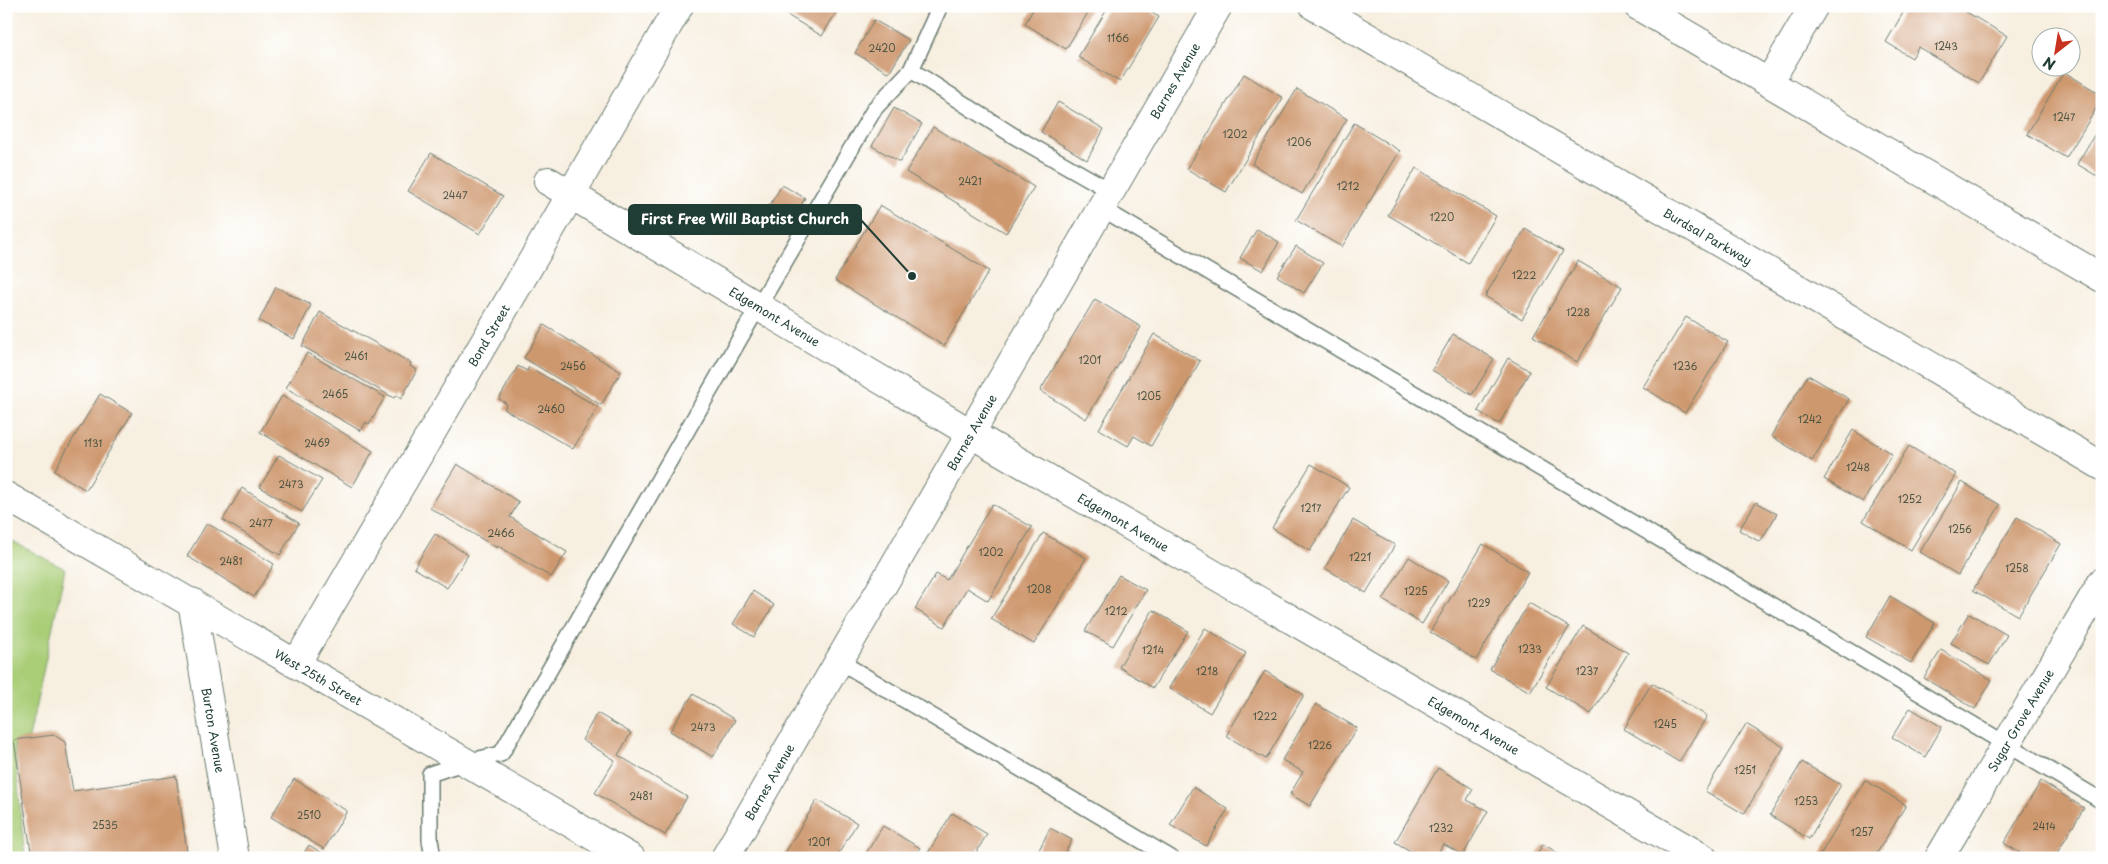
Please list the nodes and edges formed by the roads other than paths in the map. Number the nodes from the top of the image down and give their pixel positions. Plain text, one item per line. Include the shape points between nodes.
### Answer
1 (679, 6) edge
2 (940, 6) edge
3 (1218, 6) edge
4 (1314, 6) edge
5 (1638, 6) edge
6 (1814, 6) edge
7 (911, 70) junction
8 (1769, 82) junction
9 (548, 181) dead end
10 (571, 194) junction
11 (1106, 199) junction
12 (2102, 278) edge
13 (758, 307) junction
14 (971, 433) junction
15 (2102, 466) edge
16 (6, 496) edge
17 (2102, 582) edge
18 (192, 602) junction
19 (838, 661) junction
20 (296, 664) junction
21 (2006, 745) junction
22 (466, 762) junction
23 (2102, 802) edge
24 (235, 858) edge
25 (433, 858) edge
26 (631, 858) edge
27 (726, 858) edge
28 (1171, 858) edge
29 (1702, 858) edge
30 (1939, 858) edge

1 - 10 street, Bond Street
2 - 7 lane
3 - 11 street, Barnes Avenue
4 - 15 street, Burdsal Parkway
5 - 8 street
6 - 8 street
7 - 11 lane
7 - 13 lane via 875,108
8 - 12 street
9 - 10 street, Edgemont Avenue
10 - 13 street, Edgemont Avenue
10 - 20 street, Bond Street
11 - 14 street, Barnes Avenue
11 - 21 lane
13 - 14 street, Edgemont Avenue
13 - 22 lane via 501,754
14 - 19 street, Barnes Avenue
14 - 29 street, Edgemont Avenue
16 - 18 street, West 25th Street
17 - 21 street, Sugar Grove Avenue
18 - 20 street, West 25th Street
18 - 24 street, Burton Avenue
19 - 27 street, Barnes Avenue
19 - 28 lane
20 - 22 street, West 25th Street
21 - 23 lane
21 - 30 street, Sugar Grove Avenue
22 - 25 lane via 430,774
22 - 26 street, West 25th Street

